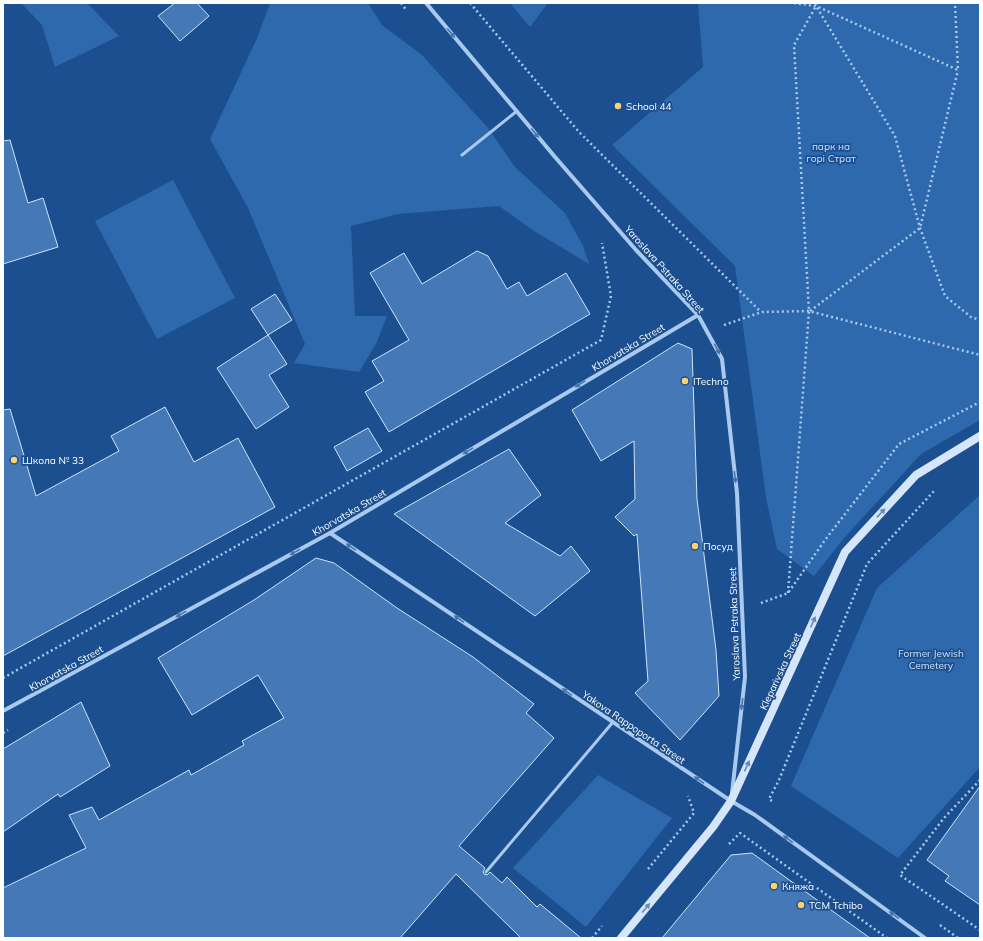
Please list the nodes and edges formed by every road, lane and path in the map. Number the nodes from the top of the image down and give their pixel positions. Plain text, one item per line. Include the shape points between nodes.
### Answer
1 (426, 3) edge
2 (470, 3) edge
3 (794, 3) edge
4 (955, 3) edge
5 (816, 5) edge
6 (958, 70) junction
7 (517, 111) junction
8 (462, 156) dead end
9 (920, 228) junction
10 (599, 238) dead end
11 (809, 311) junction
12 (762, 312) junction
13 (698, 314) junction
14 (980, 320) edge
15 (720, 326) dead end
16 (980, 355) edge
17 (980, 436) edge
18 (938, 487) dead end
19 (330, 533) junction
20 (788, 593) dead end
21 (3, 678) edge
22 (3, 712) edge
23 (613, 722) junction
24 (10, 729) dead end
25 (3, 733) edge
26 (980, 780) edge
27 (704, 783) junction
28 (769, 800) dead end
29 (731, 801) junction
30 (740, 833) dead end
31 (486, 872) dead end
32 (645, 872) dead end
33 (606, 920) dead end
34 (980, 930) edge
35 (592, 938) edge
36 (621, 938) edge
37 (887, 938) edge
38 (925, 938) edge

1 -> 7 street, Yaroslava Pstraka Street
2 - 12 path via 579,132
3 - 5 path
4 - 6 path
5 - 6 path
5 - 9 path via 894,136
5 - 11 path via 794,45
6 - 9 path
7 - 8 lane
7 -> 13 street, Yaroslava Pstraka Street via 636,250
9 - 11 path
9 - 14 path via 945,296 971,317
10 - 21 path via 603,243 611,296 600,340
11 - 12 path
11 - 16 path
11 - 20 path
12 - 15 path
13 -> 19 street, Khorvatska Street
13 -> 29 street, Yaroslava Pstraka Street via 722,359 737,493 745,677
29 -> 17 main road, Kleparivska Street via 845,552 916,475
18 - 28 path via 867,564
19 -> 22 street, Khorvatska Street
23 -> 19 street, Yakova Rappoporta Street
27 -> 23 street, Yakova Rappoporta Street
23 - 31 lane
24 - 25 path
26 - 34 path via 944,818 900,875
27 - 29 street, Yakova Rappoporta Street
27 - 32 path via 688,794 694,813
36 -> 29 main road, Kleparivska Street via 713,827
38 -> 29 street, Yakova Rappoporta Street via 755,815
30 - 37 path
33 - 35 path

